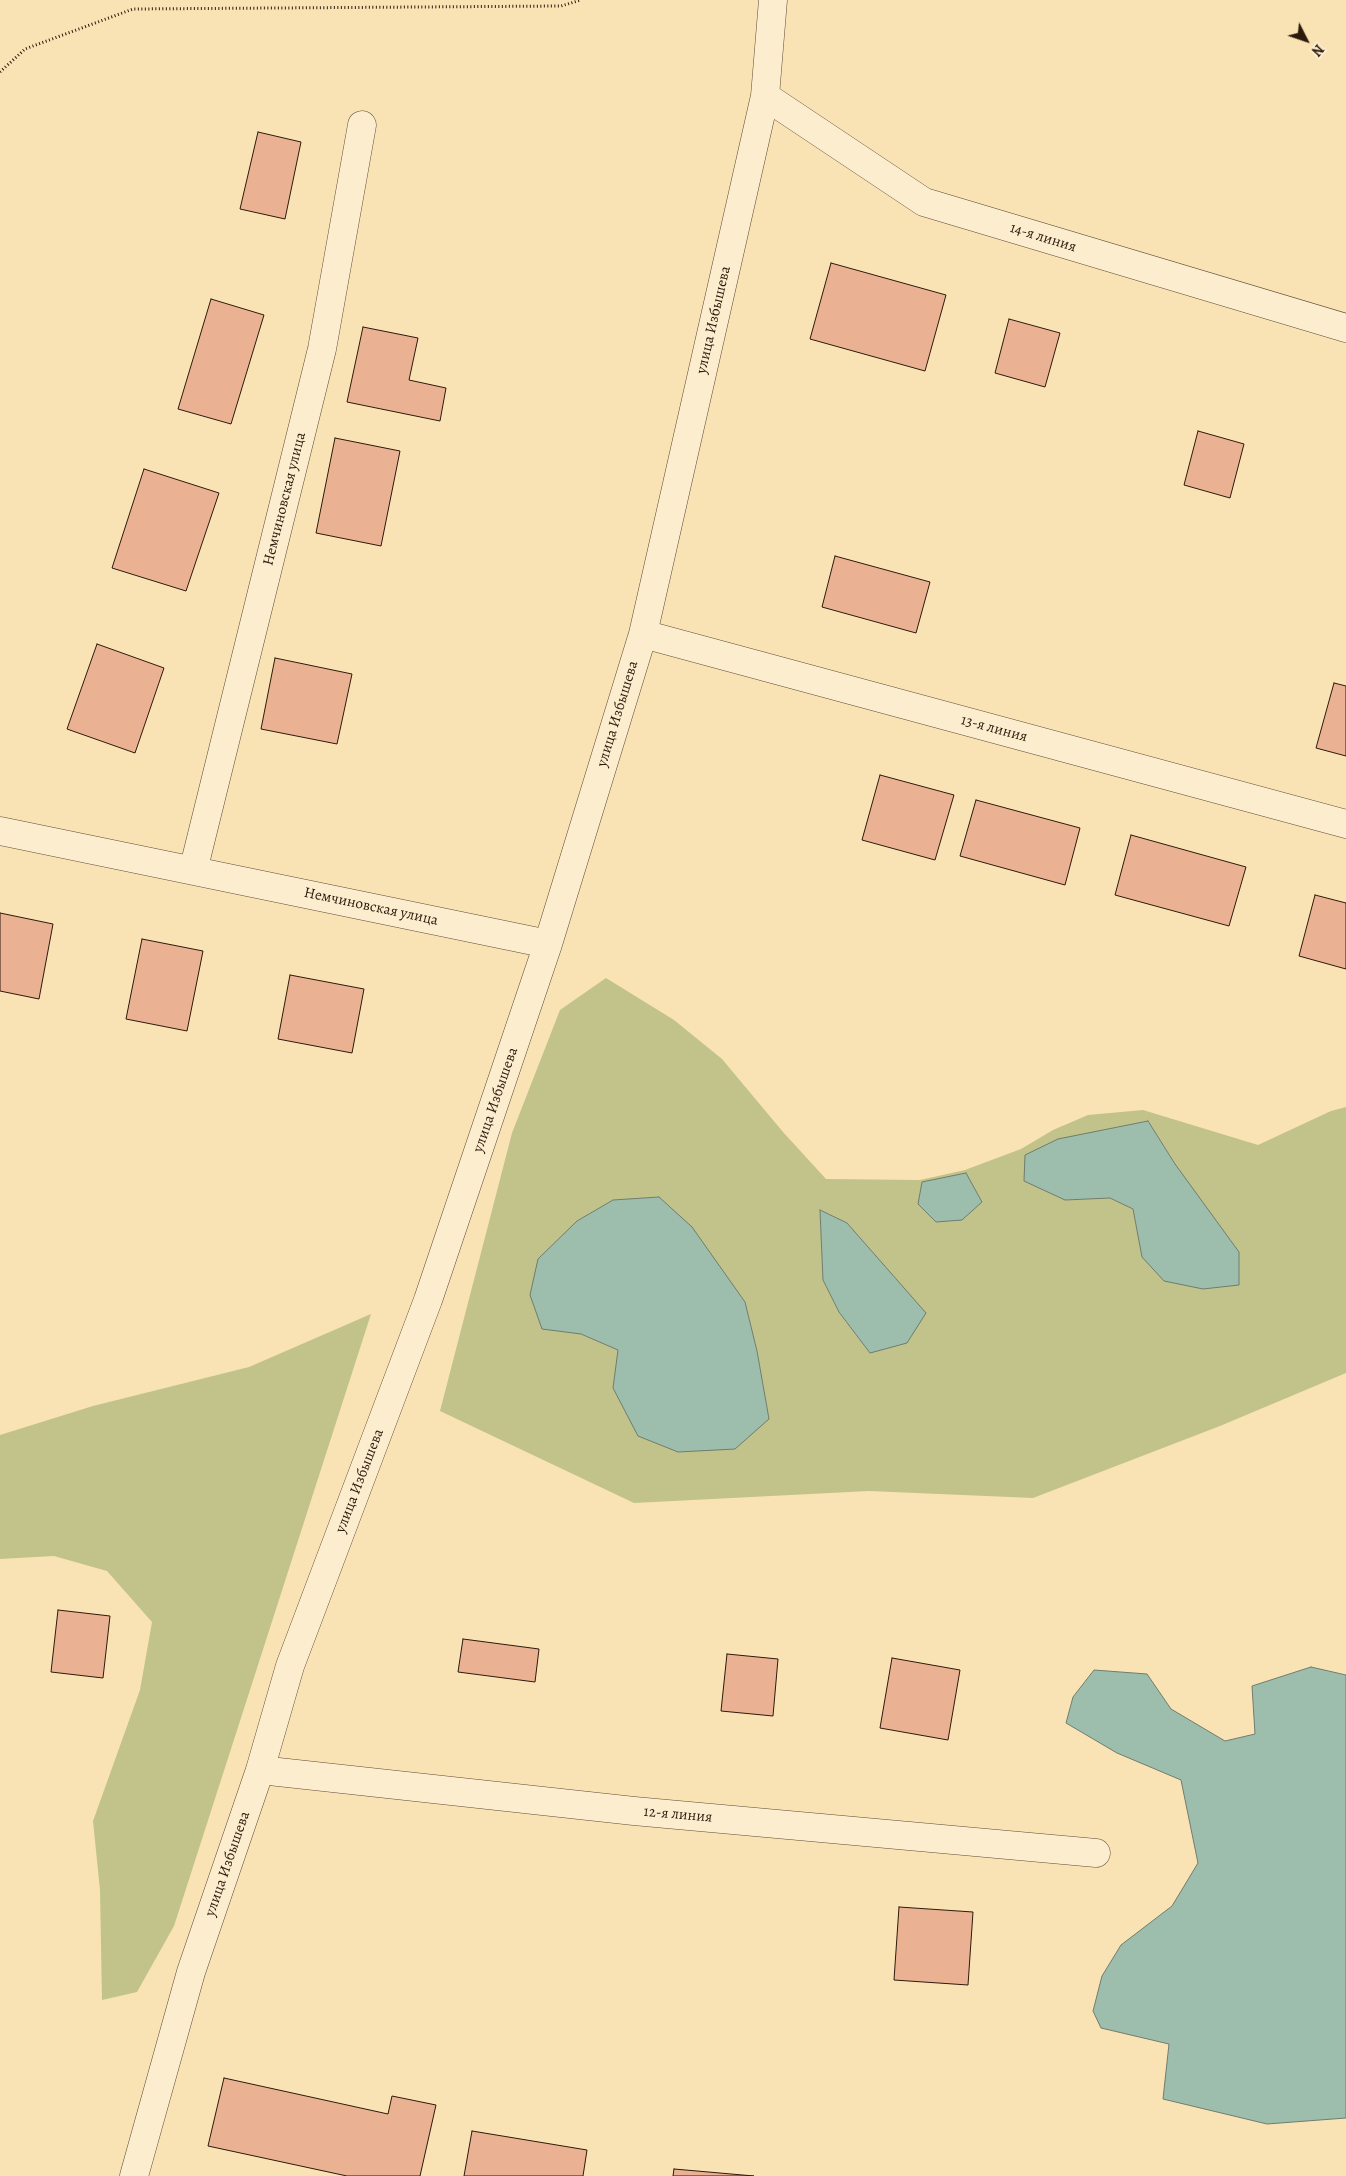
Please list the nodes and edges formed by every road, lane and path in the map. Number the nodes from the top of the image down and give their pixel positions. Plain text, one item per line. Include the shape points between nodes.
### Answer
1 (581, 0) edge
2 (773, 0) edge
3 (0, 72) edge
4 (765, 96) junction
5 (362, 125) dead end
6 (1346, 328) edge
7 (642, 634) junction
8 (1346, 824) edge
9 (0, 831) edge
10 (193, 870) junction
11 (548, 944) junction
12 (260, 1770) junction
13 (1096, 1853) dead end
14 (142, 2175) edge

1 - 3 path via 561,6 133,9 25,49
2 - 4 street, улица Избышева
4 - 6 street, 14-я линия via 924,202
4 - 7 street, улица Избышева
5 - 10 street, Немчиновская улица via 322,349
7 - 8 street, 13-я линия
7 - 11 street, улица Избышева
9 - 10 street, Немчиновская улица
10 - 11 street, Немчиновская улица
11 - 12 street, улица Избышева via 428,1300 290,1666
12 - 13 street, 12-я линия via 634,1811
12 - 14 street, улица Избышева via 191,1972

